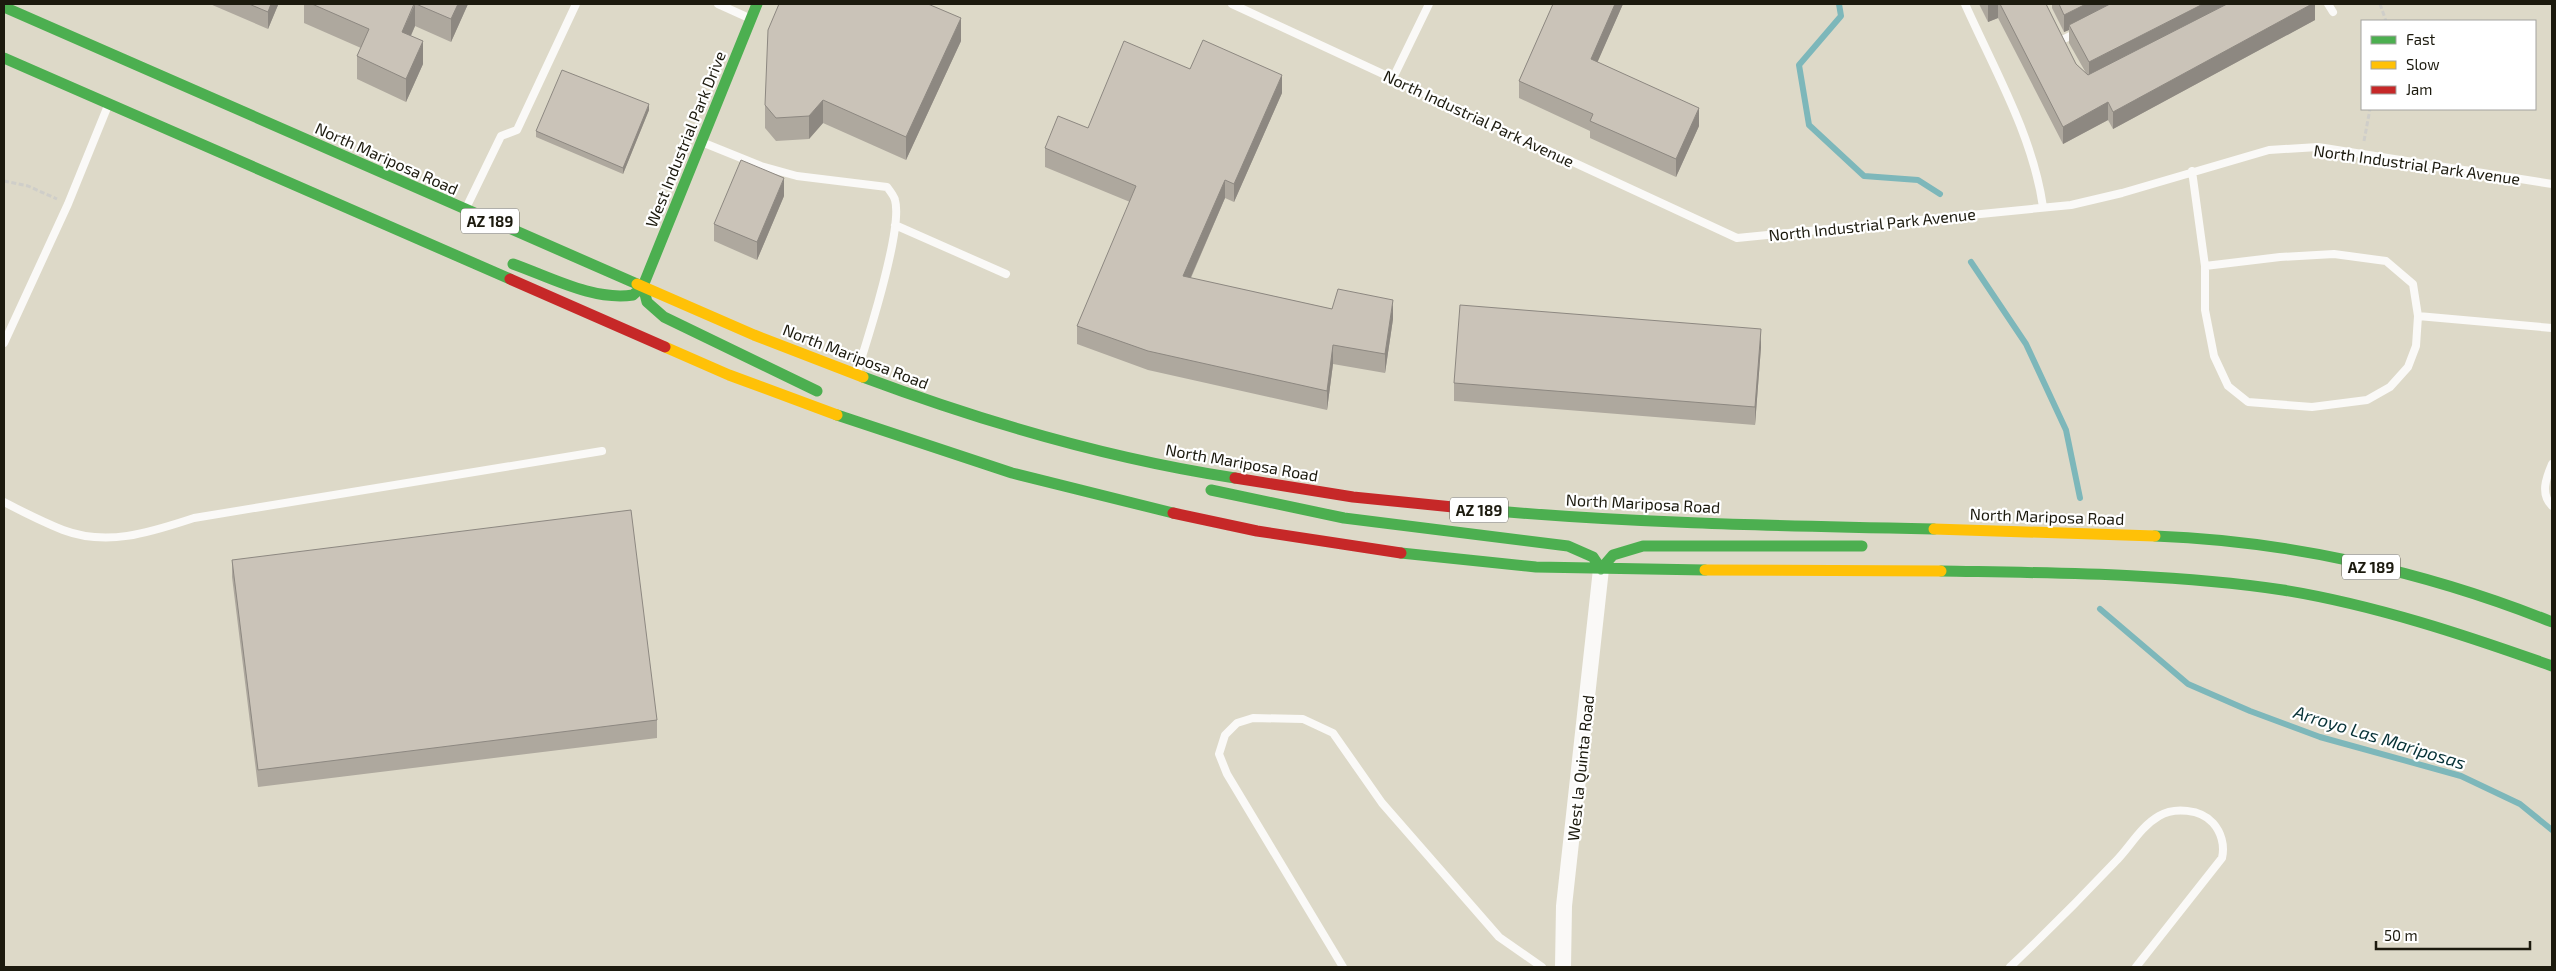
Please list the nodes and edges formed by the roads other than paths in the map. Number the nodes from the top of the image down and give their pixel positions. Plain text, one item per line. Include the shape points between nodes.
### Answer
1 (576, 4) edge
2 (718, 4) edge
3 (757, 4) edge
4 (1232, 4) edge
5 (1430, 4) edge
6 (1965, 4) edge
7 (2328, 4) edge
8 (4, 7) edge
9 (2333, 12) dead end
10 (751, 18) junction
11 (2088, 26) edge
12 (2066, 48) edge
13 (4, 58) edge
14 (1393, 78) junction
15 (109, 104) junction
16 (701, 142) junction
17 (2192, 171) junction
18 (280, 179) junction
19 (2552, 184) edge
20 (2042, 207) junction
21 (465, 211) junction
22 (895, 225) junction
23 (487, 255) dead end
24 (504, 261) dead end
25 (2205, 266) junction
26 (1006, 274) dead end
27 (644, 286) junction
28 (2418, 316) junction
29 (2552, 328) edge
30 (4, 343) edge
31 (856, 375) junction
32 (829, 396) dead end
33 (856, 409) dead end
34 (983, 418) junction
35 (602, 451) dead end
36 (973, 461) junction
37 (2552, 464) edge
38 (1167, 478) dead end
39 (1195, 486) dead end
40 (4, 502) edge
41 (2552, 506) edge
42 (2099, 534) junction
43 (2019, 544) dead end
44 (1873, 546) dead end
45 (1601, 569) junction
46 (2552, 622) edge
47 (2552, 666) edge
48 (1343, 967) edge
49 (1542, 967) edge
50 (1563, 967) edge
51 (2010, 967) edge
52 (2136, 967) edge

1 - 21 lane via 517,130 501,136
2 - 10 lane
3 - 10 main road, West Industrial Park Drive
4 - 14 lane, North Industrial Park Avenue
5 - 14 lane
6 - 20 lane via 2029,148 2038,176
7 - 9 lane
8 - 21 main road, North Mariposa Road / AZ 189
10 - 16 main road, West Industrial Park Drive
11 - 12 lane via 2060,36
13 - 15 main road, AZ 189
14 - 20 lane, North Industrial Park Avenue via 1737,238
15 - 18 main road, AZ 189
15 - 30 lane via 68,204
16 - 22 lane via 761,166 797,176 887,187 895,200
16 - 27 main road, West Industrial Park Drive
17 - 19 lane, North Industrial Park Avenue via 2269,150 2318,147
17 - 20 lane, North Industrial Park Avenue via 2122,193
17 - 25 lane
18 - 23 main road
18 - 36 main road, AZ 189 via 729,376
21 - 27 main road, North Mariposa Road / AZ 189
22 - 26 lane
22 - 31 lane via 869,337
24 - 27 main road via 607,295 630,296
25 - 28 lane via 2334,254 2386,261 2413,284
25 - 28 lane via 2205,310 2214,356 2228,386 2248,402 2312,408 2367,400 2390,387 2408,367 2416,346
27 - 31 main road, North Mariposa Road / AZ 189 via 754,335
27 - 32 main road via 647,302 664,317
28 - 29 lane
31 - 34 main road, North Mariposa Road / AZ 189
33 - 36 main road
34 - 38 main road
34 - 42 main road, North Mariposa Road / AZ 189 via 1125,458 1353,497 1523,514 1692,523
35 - 40 lane via 194,518 145,534 120,537 90,537 64,530
36 - 45 main road, AZ 189 via 1151,509 1282,534 1408,554
37 - 41 lane via 2545,491
39 - 45 main road via 1329,517 1568,546 1593,557
42 - 43 main road
42 - 46 main road, North Mariposa Road / AZ 189 via 2185,536 2249,543 2360,564 2440,583
44 - 45 main road via 1643,546 1615,552
45 - 47 main road, AZ 189 via 2005,572 2212,581 2356,605 2477,639
45 - 50 street, West la Quinta Road via 1564,906
48 - 49 lane via 1226,774 1219,754 1225,734 1237,723 1253,718 1303,719 1333,733 1382,803 1499,937
51 - 52 lane via 2092,886 2143,828 2160,815 2175,811 2198,814 2211,820 2219,830 2223,843 2222,858

